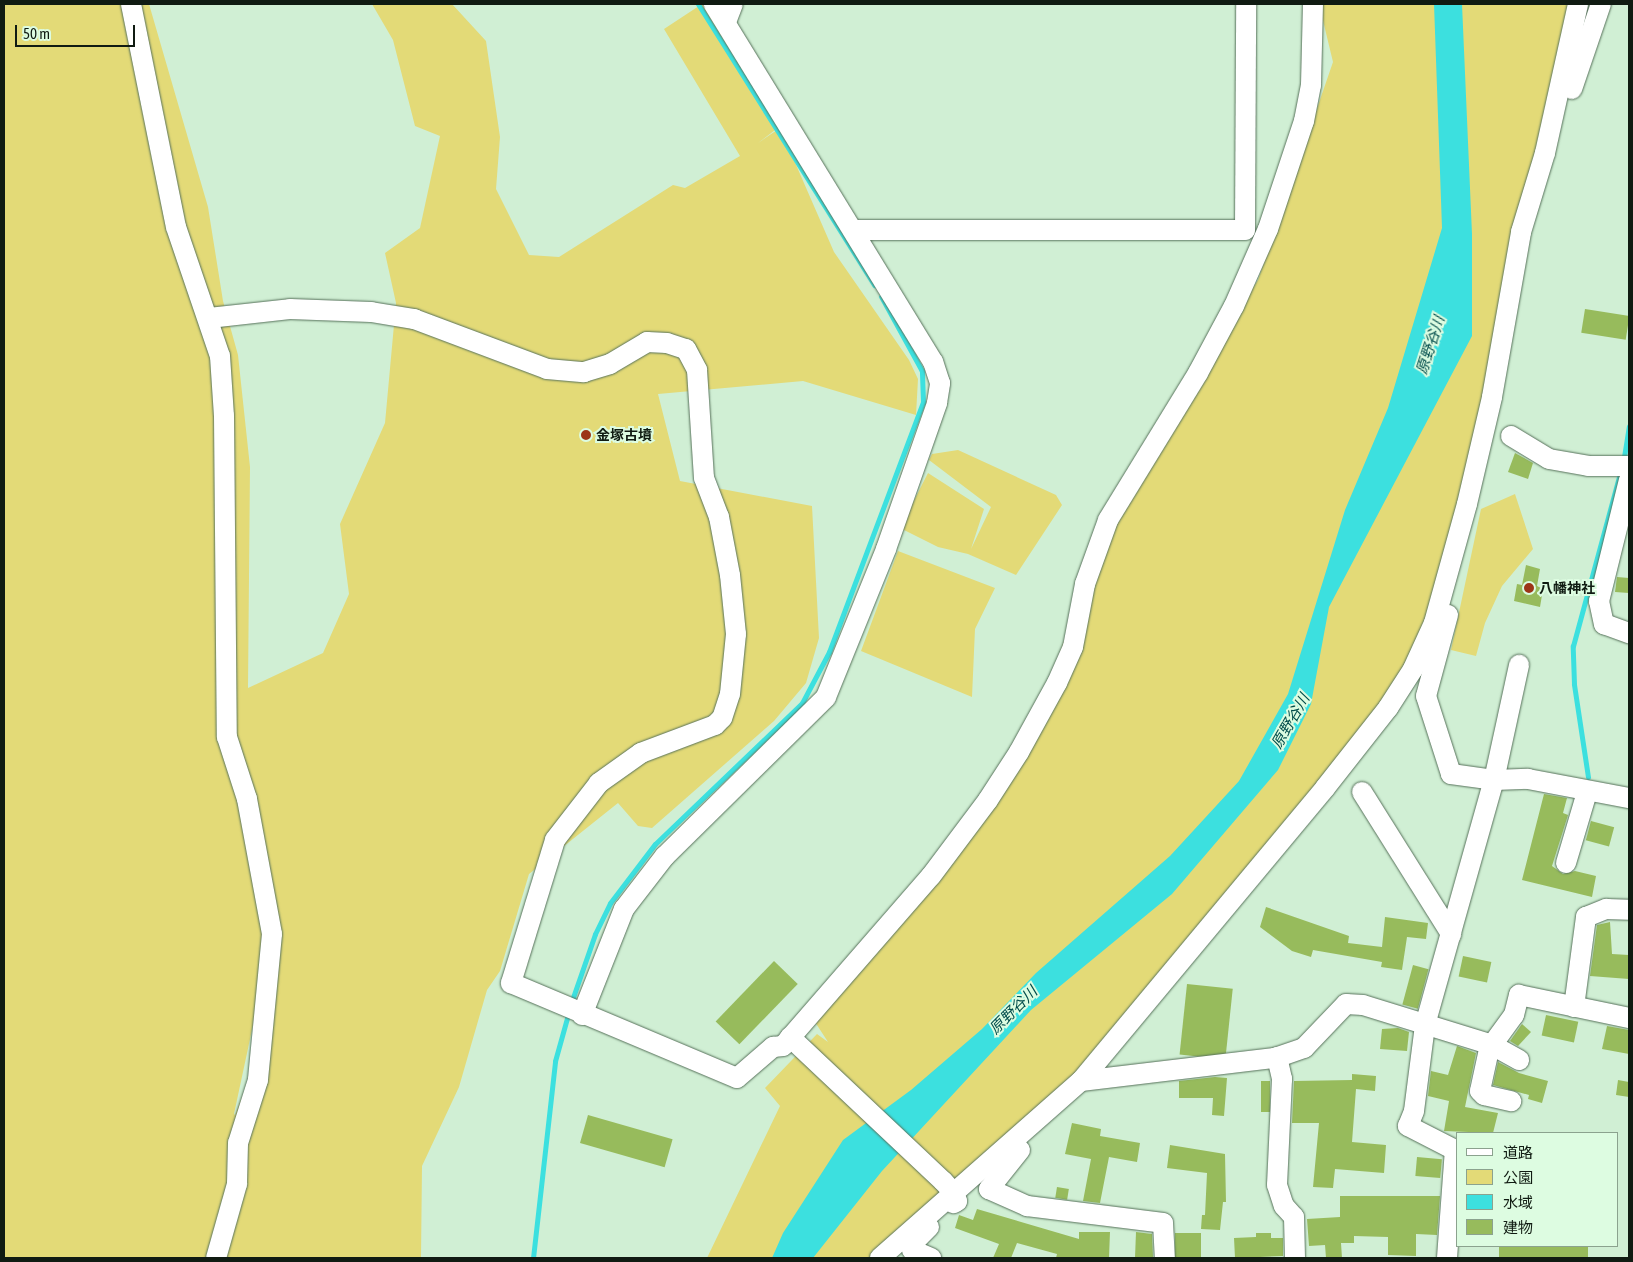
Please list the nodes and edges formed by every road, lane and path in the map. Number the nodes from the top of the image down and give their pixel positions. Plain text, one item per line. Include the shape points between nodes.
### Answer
1 (131, 4) edge
2 (714, 4) edge
3 (733, 4) edge
4 (1246, 4) edge
5 (1313, 4) edge
6 (1578, 4) edge
7 (1601, 4) edge
8 (726, 22) junction
9 (1539, 174) junction
10 (855, 230) junction
11 (209, 318) junction
12 (1511, 436) dead end
13 (1629, 466) edge
14 (1629, 480) edge
15 (1444, 584) junction
16 (1629, 633) edge
17 (1519, 665) dead end
18 (1494, 780) junction
19 (1362, 792) dead end
20 (1587, 792) junction
21 (1629, 798) edge
22 (1566, 863) dead end
23 (1629, 910) edge
24 (1451, 934) junction
25 (1574, 1007) junction
26 (582, 1015) junction
27 (1629, 1018) edge
28 (1425, 1025) junction
29 (790, 1037) junction
30 (1491, 1045) junction
31 (1277, 1057) junction
32 (1519, 1060) dead end
33 (1081, 1081) junction
34 (1511, 1101) dead end
35 (1036, 1124) junction
36 (948, 1187) junction
37 (216, 1258) edge
38 (880, 1258) edge
39 (931, 1258) edge
40 (1165, 1258) edge
41 (1295, 1258) edge
42 (1447, 1258) edge

1 - 11 street via 176,227
2 - 8 street
3 - 8 street
4 - 10 street via 1245,230
5 - 29 street via 1311,85 1304,121 1268,229 1234,306 1198,373 1108,520 1084,584 1073,647 1057,682 1019,752 931,876
6 - 9 street
7 - 9 street via 1557,137
8 - 10 street
9 - 15 street via 1521,232 1490,406
10 - 26 street via 933,362 940,382 934,418 886,549 826,697 653,871 624,909
11 - 26 street via 290,309 371,312 414,319 547,369 584,372 610,364 647,342 667,343 686,349 697,370 704,478 719,517 735,624 730,694 722,718 715,725 641,753 599,783 555,840 511,983
11 - 37 street via 220,356 224,416 227,737 247,800 272,934 258,1080 238,1143 237,1184
12 - 13 street via 1549,459 1588,466
14 - 16 street via 1599,601 1604,624
15 - 18 street via 1450,610 1426,696 1451,774
15 - 33 street via 1434,623 1413,669 1388,708 1319,796
17 - 18 street
18 - 20 street via 1528,779
18 - 24 street
19 - 24 street
20 - 21 street
20 - 22 street
23 - 25 street via 1606,909 1586,918
24 - 28 street
25 - 27 street
25 - 30 street via 1519,995 1514,1015
26 - 29 street via 737,1078 773,1047 783,1046
28 - 30 street
28 - 31 street via 1363,1005 1346,1004 1304,1048
28 - 42 street via 1414,1111 1408,1126 1455,1150
29 - 36 street
30 - 32 street
30 - 34 street via 1480,1091 1484,1095
31 - 33 street
31 - 41 street via 1282,1080 1277,1185 1284,1206 1294,1217
33 - 35 street
35 - 36 street
35 - 40 street via 1036,1132 989,1190 1026,1206 1163,1223
36 - 38 street
36 - 39 street via 956,1200 915,1241 912,1250

